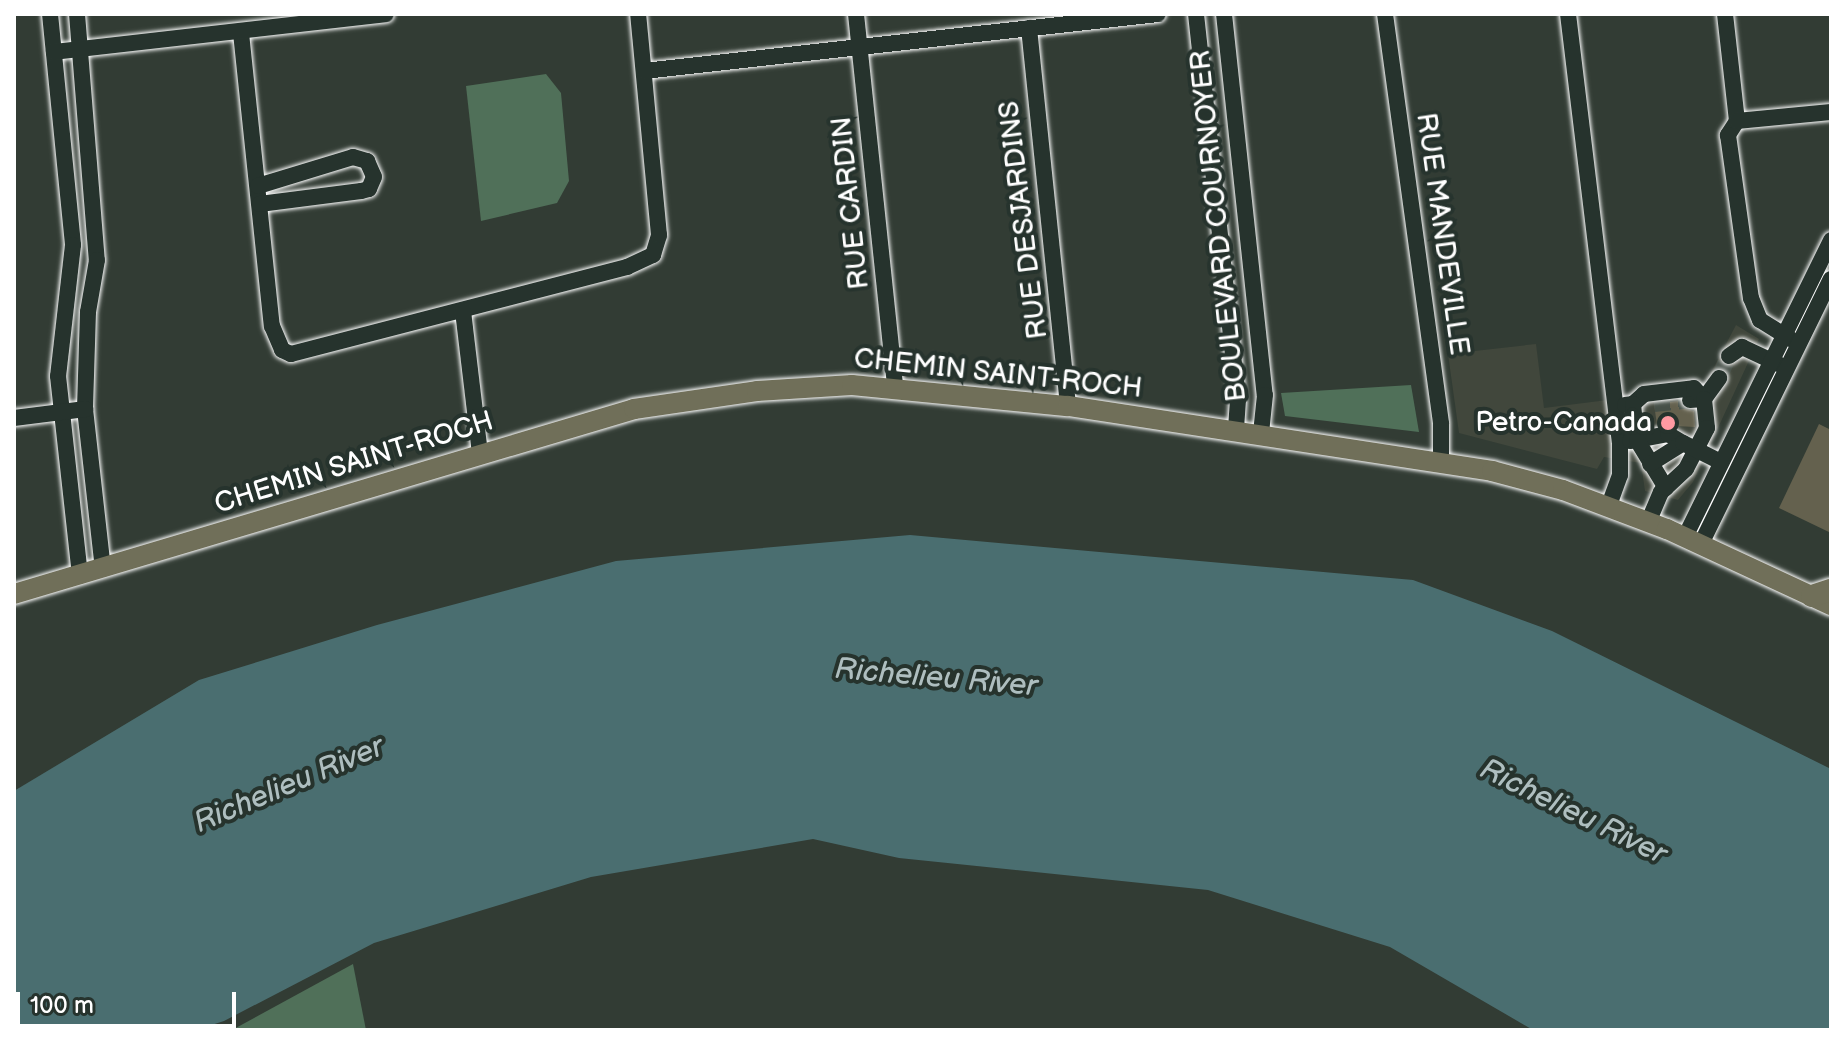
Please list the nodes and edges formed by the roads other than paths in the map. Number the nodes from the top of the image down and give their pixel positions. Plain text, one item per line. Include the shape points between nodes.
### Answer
1 (50, 14) edge
2 (77, 14) edge
3 (386, 14) edge
4 (638, 14) edge
5 (856, 14) edge
6 (1158, 14) edge
7 (1196, 14) edge
8 (1224, 14) edge
9 (1385, 14) edge
10 (1568, 14) edge
11 (1725, 14) edge
12 (1029, 28) junction
13 (241, 33) junction
14 (860, 47) junction
15 (80, 49) junction
16 (54, 52) junction
17 (644, 71) junction
18 (1831, 112) edge
19 (1737, 121) junction
20 (258, 186) junction
21 (260, 204) junction
22 (1831, 240) edge
23 (1831, 279) edge
24 (463, 311) junction
25 (1784, 335) junction
26 (1800, 343) junction
27 (1729, 356) dead end
28 (1772, 360) junction
29 (1786, 370) junction
30 (1719, 378) tunnel mouth
31 (895, 386) junction
32 (1697, 400) junction
33 (1633, 404) junction
34 (1654, 404) tunnel mouth
35 (1068, 406) junction
36 (1616, 406) junction
37 (85, 409) junction
38 (60, 412) junction
39 (14, 418) edge
40 (1236, 429) junction
41 (1261, 433) junction
42 (1629, 441) junction
43 (1690, 446) junction
44 (480, 453) junction
45 (1441, 461) junction
46 (1721, 462) junction
47 (1650, 464) junction
48 (1666, 488) junction
49 (1609, 506) junction
50 (1648, 522) junction
51 (1693, 541) junction
52 (103, 569) junction
53 (80, 576) junction
54 (14, 594) edge
55 (1825, 597) edge

1 - 16 street
2 - 15 street
3 - 13 street
4 - 17 street
5 - 14 street, RUE CARDIN
6 - 12 street
7 - 40 street, BOULEVARD COURNOYER via 1238,400
8 - 41 street, BOULEVARD COURNOYER via 1265,395
9 - 45 street, RUE MANDEVILLE via 1441,424
10 - 36 street
11 - 19 street
12 - 14 street
12 - 35 street, RUE DESJARDINS
13 - 15 street
13 - 20 street
14 - 17 street
14 - 31 street, RUE CARDIN
15 - 16 street
15 - 37 street via 97,260 88,312
16 - 38 street via 73,245 61,324
17 - 24 street via 659,235 653,255 627,267
18 - 19 street
19 - 25 street via 1728,135 1751,298 1760,320
20 - 21 street
20 - 21 street via 353,157 367,161 374,177 369,189 361,191
21 - 24 street via 272,326 282,350 305,353
22 - 25 street
23 - 26 street
24 - 44 street
25 - 26 street
25 - 28 street
26 - 29 street
27 - 28 street via 1742,347
28 - 29 street
28 - 46 street
29 - 51 street
30 - 32 street
31 - 35 main road, CHEMIN SAINT-ROCH
31 - 44 main road, CHEMIN SAINT-ROCH via 798,387 673,401
32 - 33 street via 1694,388 1644,394
32 - 43 street via 1707,428
33 - 34 street
33 - 36 street
33 - 42 street
35 - 40 main road, CHEMIN SAINT-ROCH
36 - 42 street
37 - 38 street
37 - 52 street
38 - 39 street
38 - 53 street
40 - 41 main road, CHEMIN SAINT-ROCH
41 - 45 main road, CHEMIN SAINT-ROCH
42 - 43 street via 1668,434
42 - 47 street
42 - 49 street
43 - 46 street
43 - 47 street
43 - 48 street via 1686,469
44 - 52 main road, CHEMIN SAINT-ROCH
45 - 49 main road, CHEMIN SAINT-ROCH via 1530,480
46 - 51 street
47 - 48 street
48 - 50 street
49 - 50 main road, CHEMIN SAINT-ROCH
50 - 51 main road, CHEMIN SAINT-ROCH
51 - 55 main road, CHEMIN SAINT-ROCH
52 - 53 main road, CHEMIN SAINT-ROCH
53 - 54 main road, CHEMIN SAINT-ROCH

